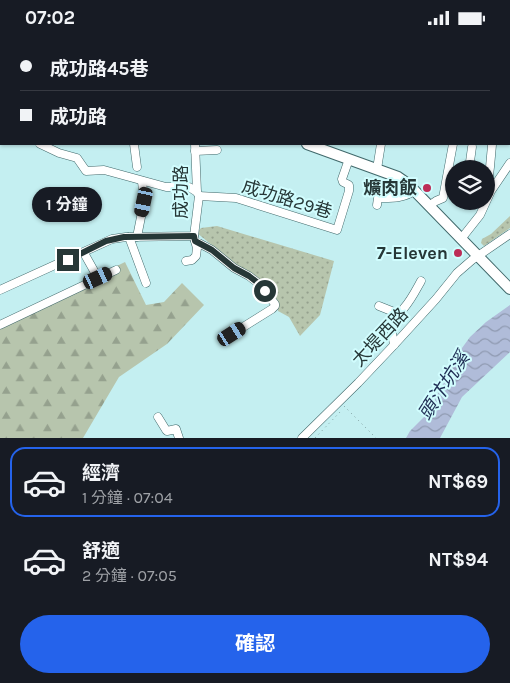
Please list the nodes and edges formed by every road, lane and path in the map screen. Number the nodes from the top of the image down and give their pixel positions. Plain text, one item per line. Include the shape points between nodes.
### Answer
1 (42, 145) edge
2 (132, 145) edge
3 (132, 145) edge
4 (310, 145) edge
5 (381, 145) edge
6 (453, 145) edge
7 (492, 145) dead end
8 (195, 147) edge
9 (472, 147) dead end
10 (217, 150) dead end
11 (133, 159) dead end
12 (349, 159) junction
13 (470, 160) edge
14 (490, 160) edge
15 (510, 163) edge
16 (137, 167) dead end
17 (377, 169) junction
18 (142, 181) junction
19 (495, 185) edge
20 (415, 190) junction
21 (198, 194) junction
22 (377, 205) dead end
23 (430, 205) junction
24 (482, 210) edge
25 (510, 234) edge
26 (133, 237) junction
27 (194, 239) junction
28 (461, 239) junction
29 (84, 253) junction
30 (478, 256) junction
31 (186, 261) dead end
32 (116, 270) dead end
33 (98, 278) junction
34 (421, 281) dead end
35 (146, 283) dead end
36 (510, 289) edge
37 (0, 290) edge
38 (378, 306) dead end
39 (395, 318) junction
40 (0, 325) edge
41 (232, 334) dead end
42 (394, 345) junction
43 (158, 417) dead end
44 (318, 422) junction
45 (324, 430) junction
46 (179, 438) edge
47 (302, 438) edge
48 (315, 438) edge
49 (376, 438) edge

1 - 18 street, 成功路29巷 via 77,157 86,171 104,170
2 - 11 street
3 - 16 street
4 - 12 main road
5 - 17 street
6 - 23 street via 443,198
7 - 14 street
8 - 10 street, 成功路
8 - 21 street, 成功路
9 - 13 street
12 - 17 main road
12 - 21 street, 成功路29巷 via 342,179 349,185 349,191 337,230 236,198
15 - 19 street
17 - 20 main road via 398,177
18 - 21 street, 成功路29巷 via 166,187 189,187
18 - 26 street via 144,202
20 - 22 street via 408,195 378,198
20 - 23 main road
21 - 27 street, 成功路
23 - 28 main road
24 - 28 street
25 - 30 street, 太堤西路
26 - 27 street, 成功路
26 - 29 street, 成功路 via 112,239
26 - 35 street
27 - 31 street via 196,256
27 - 41 street via 254,280 275,304
28 - 30 main road
29 - 33 street
29 - 37 street, 成功路
30 - 36 main road
30 - 42 street, 太堤西路 via 457,273
32 - 33 street
33 - 40 street
34 - 39 street
38 - 39 street via 394,312
39 - 42 street via 392,325
42 - 44 street, 太堤西路
43 - 46 street via 167,431 176,429
44 - 45 street
44 - 47 street, 太堤西路
45 - 48 path
45 - 49 path via 341,411 342,405

